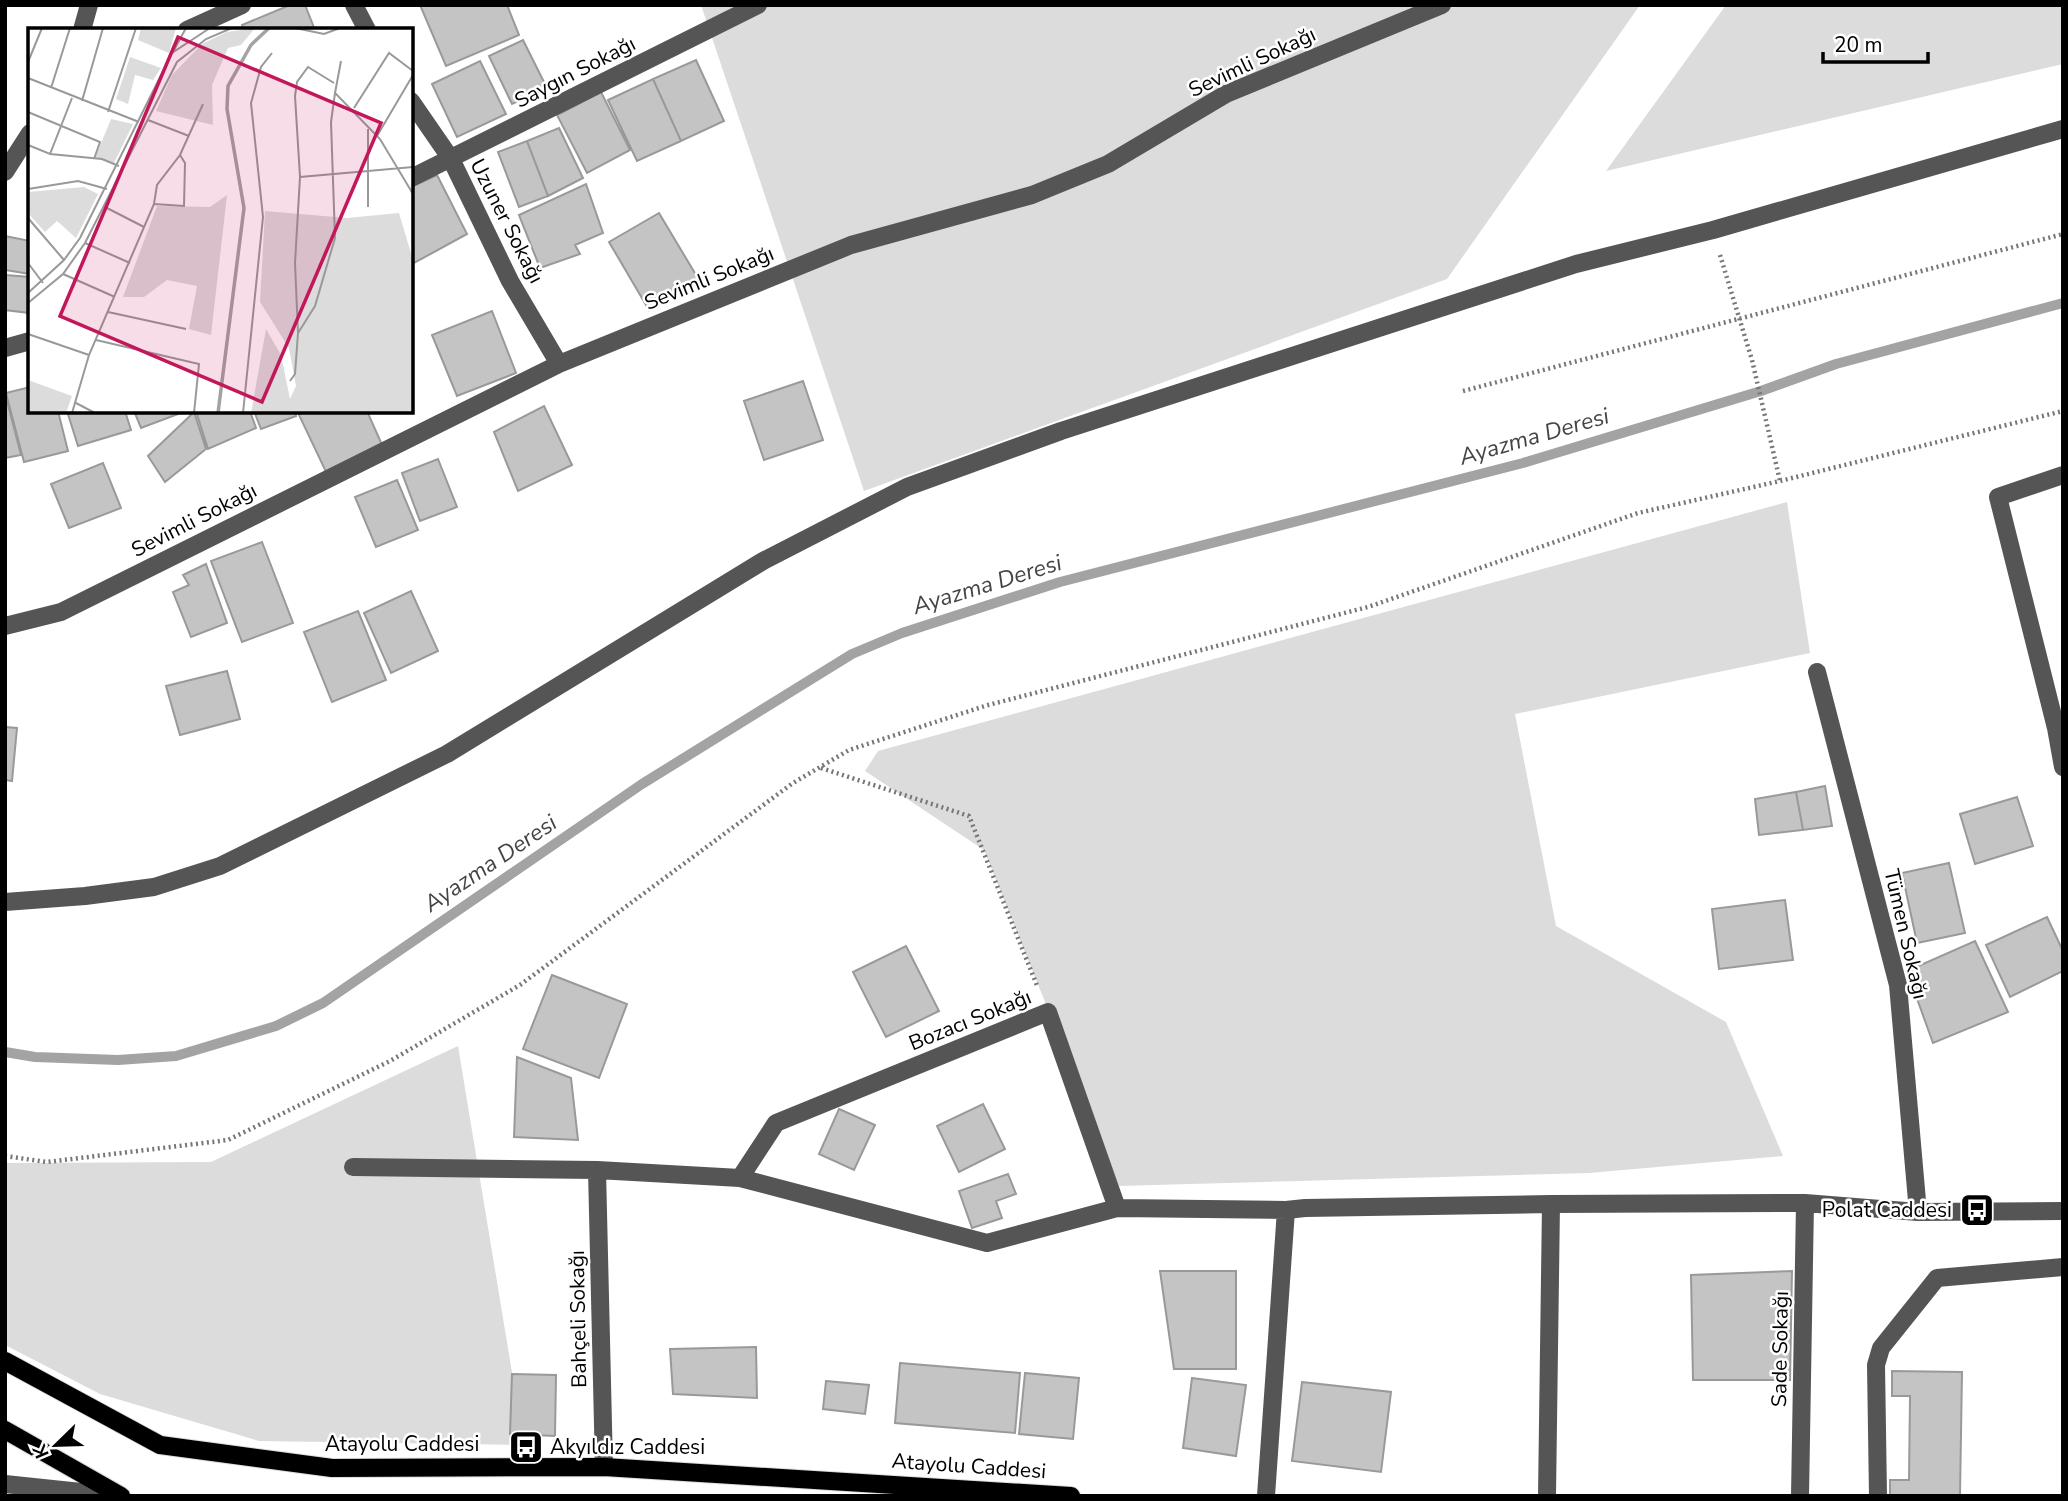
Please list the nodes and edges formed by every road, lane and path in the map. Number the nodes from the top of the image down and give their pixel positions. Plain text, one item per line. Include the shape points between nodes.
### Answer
1 (89, 5) edge
2 (242, 5) edge
3 (354, 5) edge
4 (758, 5) edge
5 (1442, 5) edge
6 (83, 28) edge
7 (191, 28) edge
8 (366, 28) edge
9 (413, 104) edge
10 (2063, 129) edge
11 (28, 135) edge
12 (451, 159) junction
13 (5, 172) edge
14 (413, 177) edge
15 (1713, 230) junction
16 (2063, 234) edge
17 (1740, 317) junction
18 (28, 342) edge
19 (5, 348) edge
20 (559, 364) junction
21 (1463, 391) dead end
22 (2063, 411) edge
23 (2063, 475) edge
24 (1780, 481) junction
25 (5, 625) edge
26 (1817, 672) dead end
27 (2063, 767) edge
28 (820, 768) junction
29 (5, 902) edge
30 (1048, 1012) junction
31 (5, 1156) edge
32 (353, 1167) dead end
33 (597, 1170) junction
34 (740, 1178) junction
35 (1805, 1203) junction
36 (1550, 1204) junction
37 (1117, 1208) junction
38 (1286, 1210) junction
39 (2063, 1211) edge
40 (1918, 1212) junction
41 (2063, 1267) edge
42 (5, 1361) edge
43 (5, 1430) edge
44 (604, 1466) junction
45 (5, 1484) edge
46 (977, 1492) edge
47 (120, 1496) edge
48 (1071, 1496) edge
49 (1266, 1496) edge
50 (1547, 1496) edge
51 (1800, 1496) edge
52 (1878, 1496) edge

1 - 6 street
2 - 7 street
3 - 8 street
4 - 12 street, Saygın Sokağı
5 - 20 street, Sevimli Sokağı via 1226,94 1108,164 1032,195 850,245
9 - 12 street, Uzuner Sokağı
10 - 15 street
11 - 13 street
12 - 14 street, Saygın Sokağı
12 - 20 street, Uzuner Sokağı via 510,281
15 - 17 path
15 - 29 street via 1564,268 1062,431 907,487 763,561 447,754 220,866 154,887
16 - 17 path
17 - 21 path
17 - 24 path
18 - 19 street
20 - 25 street, Sevimli Sokağı via 61,612
22 - 24 path
23 - 27 street via 1998,497
24 - 28 path via 1638,513 1368,607 988,705 849,750
26 - 40 street, Tümen Sokağı via 1898,985
28 - 30 path via 969,816
28 - 31 path via 793,783 520,985 390,1061 228,1140 47,1163
30 - 34 street, Bozacı Sokağı via 776,1123
30 - 37 street, Bozacı Sokağı
32 - 33 street
33 - 34 street
33 - 44 street, Bahçeli Sokağı
34 - 37 street via 987,1243
35 - 36 street
35 - 40 street
35 - 51 street, Sade Sokağı
36 - 38 street
36 - 50 street
37 - 38 street
38 - 49 street
39 - 40 street
41 - 52 street via 1937,1278 1881,1348 1876,1364
42 - 44 main road, Atayolu Caddesi via 160,1446 332,1468
43 - 47 main road
44 - 46 main road, Atayolu Caddesi
45 - 47 street
46 - 48 main road, Atayolu Caddesi

